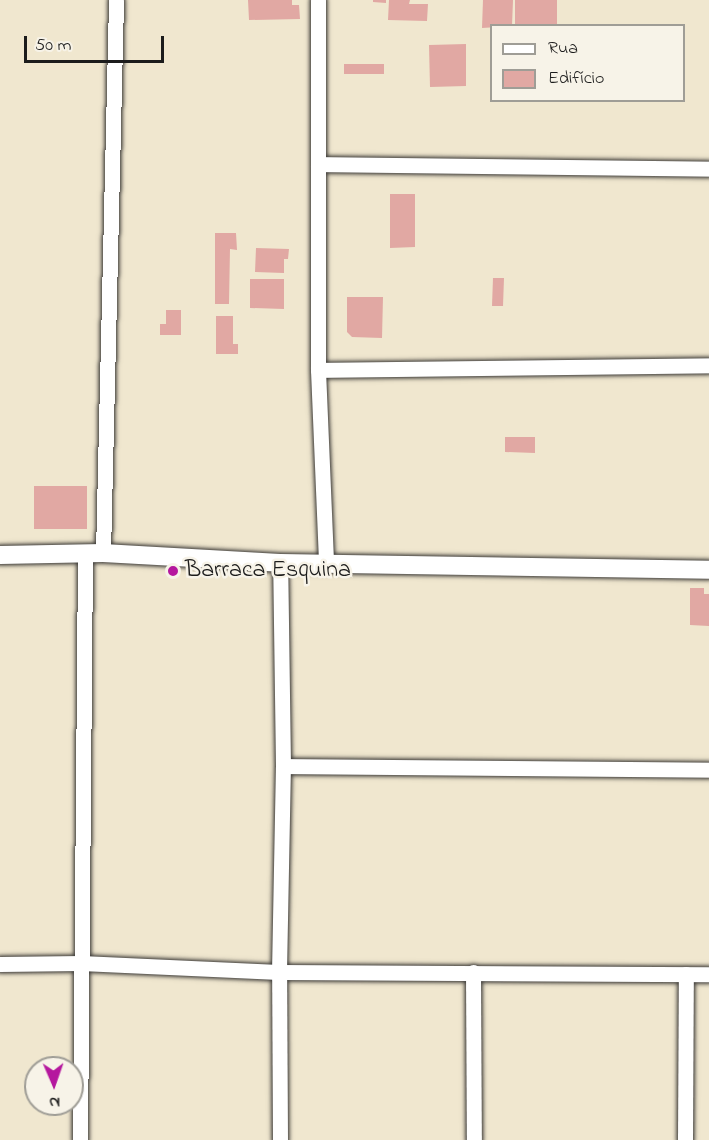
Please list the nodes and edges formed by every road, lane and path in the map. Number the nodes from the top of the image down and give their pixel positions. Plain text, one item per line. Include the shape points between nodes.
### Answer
1 (116, 0) edge
2 (318, 0) edge
3 (318, 164) junction
4 (709, 169) edge
5 (709, 365) edge
6 (318, 370) junction
7 (94, 554) junction
8 (0, 555) edge
9 (326, 562) junction
10 (280, 563) junction
11 (709, 570) edge
12 (283, 766) junction
13 (709, 770) edge
14 (81, 963) junction
15 (0, 964) edge
16 (279, 972) junction
17 (473, 972) junction
18 (686, 974) junction
19 (709, 974) edge
20 (80, 1140) edge
21 (280, 1140) edge
22 (474, 1140) edge
23 (685, 1140) edge

1 - 7 street
2 - 3 street
3 - 4 street
3 - 6 street
5 - 6 street
6 - 9 street
7 - 8 street
7 - 10 street
7 - 14 street
9 - 10 street
9 - 11 street
10 - 12 street
12 - 13 street
12 - 16 street
14 - 15 street
14 - 16 street
14 - 20 street
16 - 17 street
16 - 21 street
17 - 18 street
17 - 22 street
18 - 19 street
18 - 23 street

